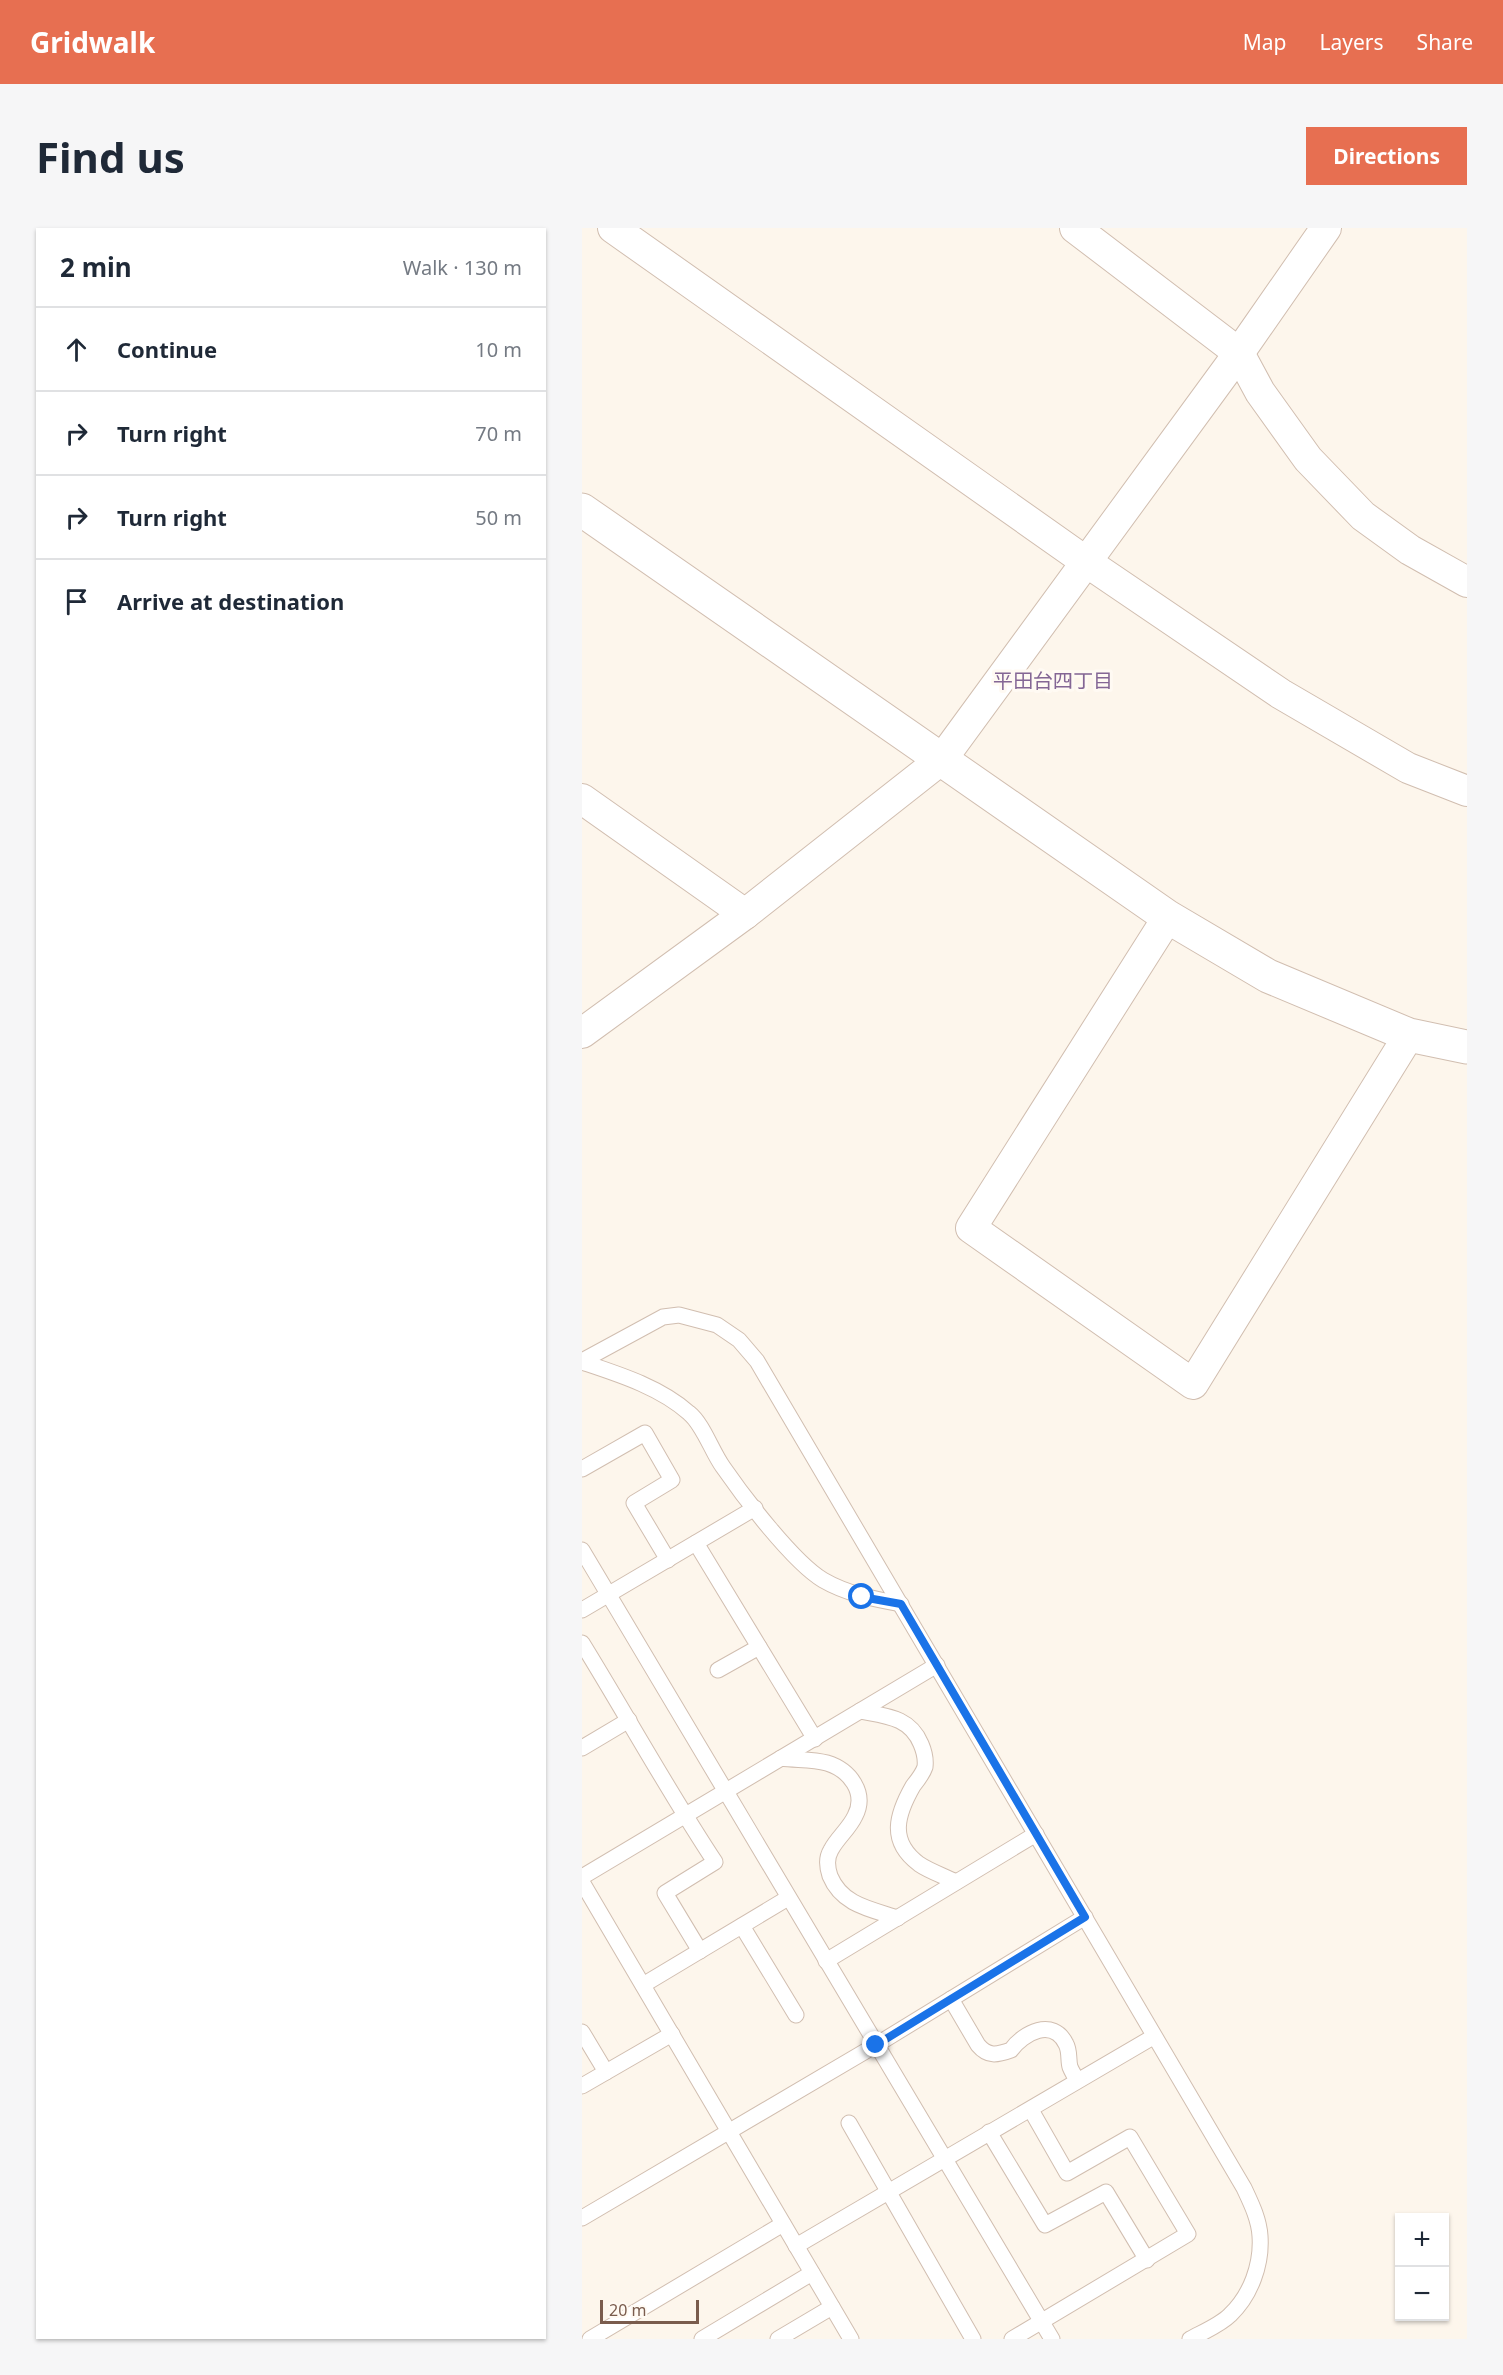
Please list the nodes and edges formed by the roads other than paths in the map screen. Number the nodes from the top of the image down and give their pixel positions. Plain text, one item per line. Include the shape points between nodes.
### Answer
1 (613, 228) edge
2 (1075, 228) edge
3 (1326, 228) edge
4 (1239, 353) junction
5 (582, 510) edge
6 (1085, 561) junction
7 (1467, 582) edge
8 (942, 759) junction
9 (1467, 791) edge
10 (582, 799) edge
11 (745, 914) junction
12 (1168, 917) junction
13 (582, 1034) edge
14 (1409, 1035) junction
15 (1467, 1047) edge
16 (582, 1362) edge
17 (582, 1469) edge
18 (755, 1508) junction
19 (696, 1543) junction
20 (582, 1550) edge
21 (668, 1560) junction
22 (608, 1594) junction
23 (901, 1604) junction
24 (582, 1610) edge
25 (582, 1643) edge
26 (759, 1647) junction
27 (937, 1665) junction
28 (718, 1670) dead end
29 (860, 1711) junction
30 (629, 1720) junction
31 (815, 1739) junction
32 (582, 1748) edge
33 (781, 1758) junction
34 (725, 1792) junction
35 (684, 1815) junction
36 (1036, 1834) junction
37 (582, 1880) edge
38 (956, 1882) junction
39 (788, 1898) junction
40 (1085, 1917) junction
41 (898, 1918) junction
42 (742, 1926) junction
43 (700, 1951) junction
44 (826, 1961) junction
45 (643, 1985) junction
46 (951, 2000) junction
47 (796, 2015) dead end
48 (582, 2032) edge
49 (672, 2034) junction
50 (1153, 2037) junction
51 (876, 2045) junction
52 (606, 2072) junction
53 (1077, 2081) junction
54 (582, 2086) edge
55 (1031, 2110) junction
56 (849, 2123) dead end
57 (729, 2132) junction
58 (989, 2132) junction
59 (944, 2158) junction
60 (888, 2192) junction
61 (582, 2218) edge
62 (783, 2224) junction
63 (796, 2246) junction
64 (1146, 2259) junction
65 (812, 2273) junction
66 (832, 2307) junction
67 (1042, 2322) junction
68 (590, 2339) edge
69 (702, 2339) edge
70 (778, 2339) edge
71 (851, 2339) edge
72 (973, 2339) edge
73 (1012, 2339) edge
74 (1052, 2339) edge
75 (1190, 2339) edge

1 - 6 street
2 - 4 street
3 - 4 street
4 - 6 street
4 - 7 street via 1260,392 1308,459 1363,516 1410,550
5 - 8 street
6 - 8 street
6 - 9 street via 1281,694 1408,768
8 - 11 street
8 - 12 street
10 - 11 street
11 - 13 street
12 - 14 street via 1268,976
12 - 14 street via 971,1228 1193,1384
14 - 15 street
16 - 18 lane via 667,1396 691,1414 722,1466
16 - 23 lane via 663,1317 679,1315 717,1325 739,1340 757,1361
17 - 21 lane via 645,1433 672,1480 634,1503
18 - 19 lane
18 - 23 lane via 795,1555 822,1579 862,1597
19 - 21 lane
19 - 26 lane
20 - 22 lane
21 - 22 lane
22 - 24 lane
22 - 34 lane
23 - 27 lane
25 - 30 lane
26 - 28 lane
26 - 31 lane
27 - 29 lane
27 - 36 lane
29 - 31 lane
29 - 38 lane via 911,1726 920,1741 925,1767 901,1808 897,1825 907,1851 919,1864
30 - 32 lane
30 - 35 lane
31 - 33 lane
33 - 34 lane
33 - 41 lane via 825,1762 839,1768 857,1787 860,1797 856,1815 830,1850 829,1872 840,1894 861,1907
34 - 35 lane
34 - 39 lane
35 - 37 lane
35 - 43 lane via 715,1862 665,1893
36 - 38 lane
36 - 40 lane
37 - 45 lane
38 - 41 lane
39 - 42 lane
39 - 44 lane
40 - 46 lane
40 - 50 lane
41 - 44 lane
42 - 43 lane
42 - 47 lane
43 - 45 lane
44 - 51 lane
45 - 49 lane
46 - 51 lane
46 - 53 lane via 983,2052 991,2055 1011,2050 1028,2033 1057,2033 1065,2040
48 - 52 lane
49 - 52 lane
49 - 57 lane
50 - 53 lane
50 - 75 lane via 1244,2188 1260,2236 1252,2285 1230,2316
51 - 57 lane
51 - 59 lane
52 - 54 lane
53 - 55 lane
55 - 58 lane
55 - 64 lane via 1067,2173 1130,2137 1188,2234
56 - 60 lane
57 - 61 lane
57 - 62 lane
58 - 59 lane
58 - 64 lane via 1045,2225 1106,2192
59 - 60 lane
59 - 67 lane
60 - 63 lane
60 - 72 lane
62 - 63 lane
62 - 68 lane
63 - 65 lane
64 - 67 lane
65 - 66 lane
65 - 69 lane
66 - 70 lane
66 - 71 lane
67 - 73 lane
67 - 74 lane

